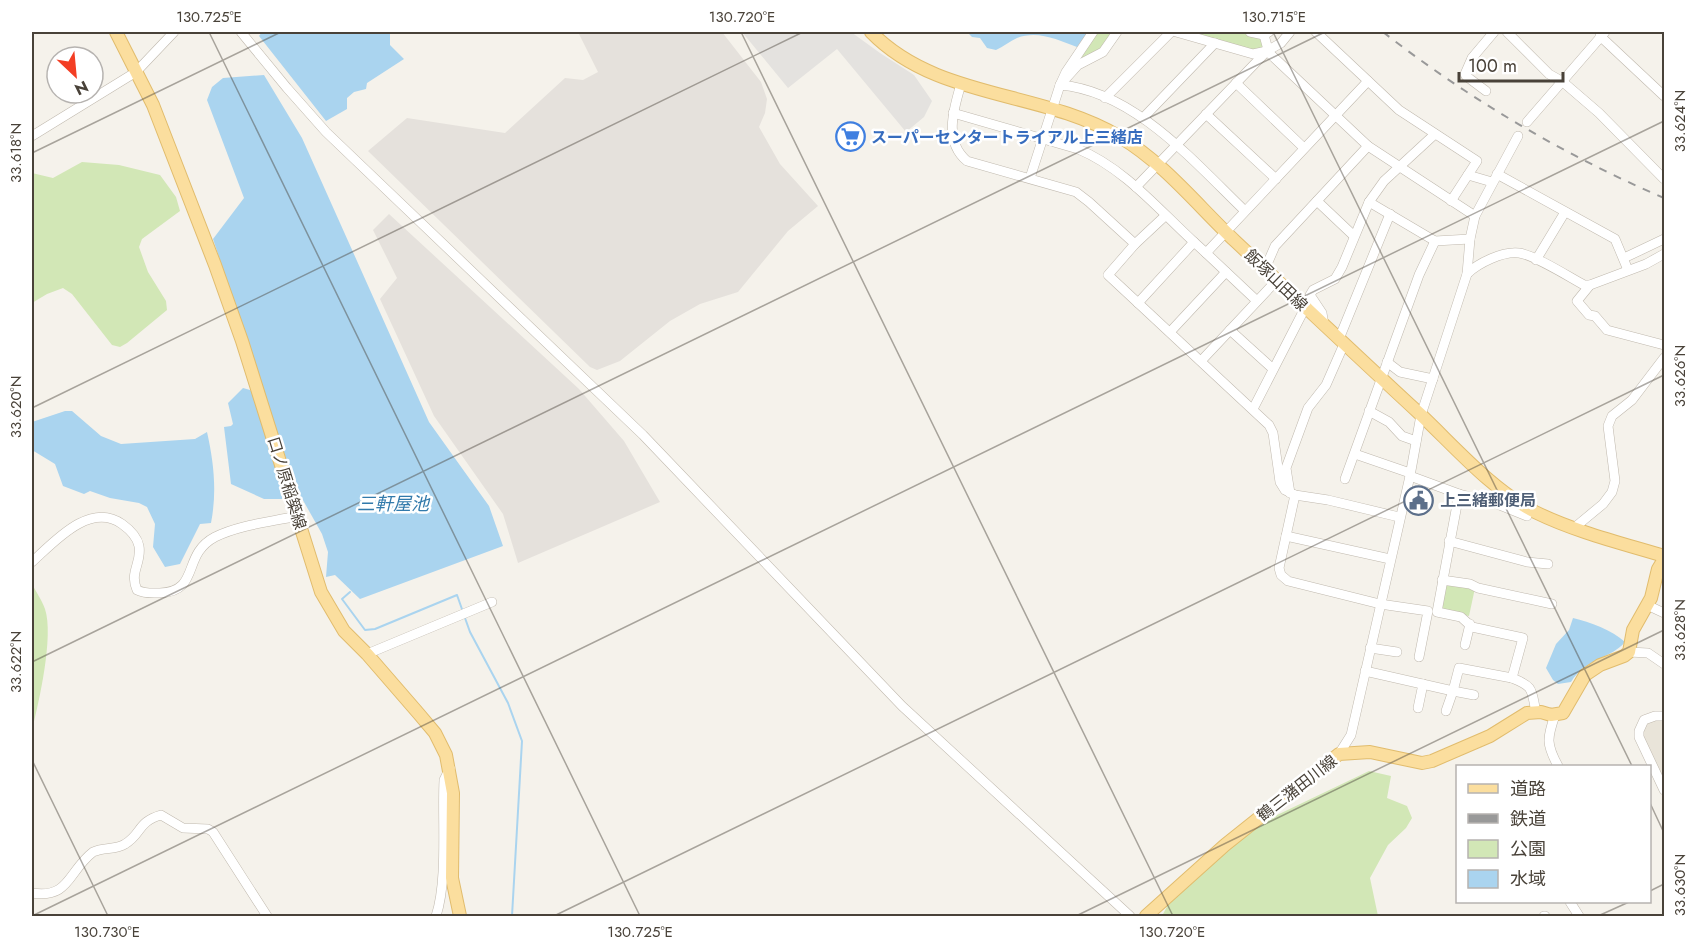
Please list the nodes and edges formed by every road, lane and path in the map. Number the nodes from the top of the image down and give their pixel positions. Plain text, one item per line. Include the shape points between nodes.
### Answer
1 (116, 32) edge
2 (174, 32) edge
3 (241, 32) edge
4 (871, 32) edge
5 (1094, 32) edge
6 (1117, 32) edge
7 (1171, 32) edge
8 (1176, 32) edge
9 (1250, 32) edge
10 (1290, 32) edge
11 (1316, 32) edge
12 (1494, 32) edge
13 (1507, 32) edge
14 (1266, 33) edge
15 (1602, 34) edge
16 (1215, 43) junction
17 (1266, 51) junction
18 (136, 72) junction
19 (1368, 81) junction
20 (1563, 82) junction
21 (1236, 83) junction
22 (961, 84) junction
23 (1060, 85) junction
24 (1486, 91) dead end
25 (1665, 96) edge
26 (1105, 98) junction
27 (1052, 109) junction
28 (953, 113) junction
29 (1206, 114) junction
30 (1335, 115) junction
31 (1143, 118) junction
32 (1527, 122) dead end
33 (1435, 134) junction
34 (32, 136) edge
35 (1518, 136) dead end
36 (1043, 139) junction
37 (1176, 145) junction
38 (1368, 146) junction
39 (1304, 148) junction
40 (1157, 165) junction
41 (1399, 166) junction
42 (1468, 175) junction
43 (1030, 178) junction
44 (1494, 178) junction
45 (1276, 179) junction
46 (1665, 179) edge
47 (1136, 188) junction
48 (1317, 201) junction
49 (1451, 201) junction
50 (1369, 202) junction
51 (1245, 211) junction
52 (1565, 212) junction
53 (1390, 214) junction
54 (1165, 216) junction
55 (1475, 216) junction
56 (1226, 232) junction
57 (1354, 236) junction
58 (1470, 238) junction
59 (1665, 239) edge
60 (1435, 241) junction
61 (1194, 242) junction
62 (1135, 244) junction
63 (1206, 253) junction
64 (1665, 254) edge
65 (1624, 258) junction
66 (1536, 260) junction
67 (1265, 269) junction
68 (1629, 270) junction
69 (1226, 272) junction
70 (1467, 274) junction
71 (1276, 280) junction
72 (1590, 285) junction
73 (1257, 301) junction
74 (1137, 303) junction
75 (1305, 308) junction
76 (1324, 326) junction
77 (1230, 330) junction
78 (1170, 332) junction
79 (1341, 342) junction
80 (1665, 345) edge
81 (1665, 358) edge
82 (1201, 361) junction
83 (1387, 362) junction
84 (1273, 369) junction
85 (1381, 378) junction
86 (1433, 378) junction
87 (1252, 408) junction
88 (1369, 411) junction
89 (1421, 415) junction
90 (1416, 441) junction
91 (1355, 454) junction
92 (1410, 475) junction
93 (1345, 479) dead end
94 (1293, 494) junction
95 (1459, 494) junction
96 (297, 516) junction
97 (1527, 516) dead end
98 (1399, 517) junction
99 (1574, 528) junction
100 (1286, 536) junction
101 (1449, 541) junction
102 (1665, 558) edge
103 (1390, 559) junction
104 (32, 562) edge
105 (1548, 564) dead end
106 (1442, 580) junction
107 (492, 602) dead end
108 (1380, 603) junction
109 (1552, 604) dead end
110 (1647, 605) junction
111 (1665, 613) edge
112 (1470, 624) junction
113 (1465, 645) dead end
114 (1370, 648) junction
115 (1397, 652) dead end
116 (1629, 652) junction
117 (367, 654) junction
118 (1419, 657) dead end
119 (1665, 664) edge
120 (1365, 671) junction
121 (1512, 678) junction
122 (1423, 684) junction
123 (1453, 691) junction
124 (1474, 695) dead end
125 (1418, 708) dead end
126 (1446, 711) dead end
127 (1536, 712) junction
128 (1555, 715) junction
129 (1665, 716) edge
130 (1339, 754) junction
131 (1558, 765) edge
132 (450, 768) junction
133 (1665, 790) edge
134 (32, 893) edge
135 (1572, 904) edge
136 (267, 916) edge
137 (436, 916) edge
138 (460, 916) edge
139 (1130, 916) edge
140 (1146, 916) edge
141 (1567, 916) edge
142 (1579, 916) edge

1 - 18 main road, 口ノ原稲築線
2 - 18 street
3 - 139 street via 326,132 643,435 902,706
4 - 22 main road, 飯塚山田線 via 901,56
5 - 23 street
6 - 23 street via 1103,52 1078,65
7 - 26 street
8 - 16 street
9 - 14 street
10 - 17 street via 1281,43
11 - 19 street
12 - 24 street via 1472,58 1465,74
13 - 20 street via 1549,74
14 - 17 street
15 - 20 street
15 - 25 street
16 - 17 street via 1253,54
16 - 31 street
17 - 21 street
17 - 30 street
18 - 34 street
18 - 96 main road, 口ノ原稲築線 via 153,105 215,265
19 - 30 street
19 - 33 street via 1399,110
20 - 32 street
20 - 46 street
21 - 29 street
21 - 39 street
22 - 27 main road, 飯塚山田線
22 - 28 street
23 - 26 street
23 - 27 street
26 - 31 street
27 - 36 street
27 - 40 main road, 飯塚山田線 via 1089,121 1128,141
28 - 36 street
28 - 43 street via 951,120 961,156
29 - 37 street
29 - 45 street
30 - 38 street
30 - 39 street
31 - 37 street
33 - 41 street
33 - 42 street via 1477,161
35 - 44 street
36 - 43 street
36 - 47 street via 1095,156
37 - 40 street
37 - 51 street
38 - 41 street
38 - 48 street
39 - 45 street
40 - 47 street
40 - 56 main road, 飯塚山田線
41 - 49 street
41 - 50 street
42 - 44 street
42 - 49 street
43 - 62 street via 1076,192
44 - 52 street
44 - 55 street
45 - 51 street
47 - 54 street
48 - 57 street
48 - 67 street via 1275,246
49 - 55 street
50 - 53 street
50 - 57 street
51 - 56 street
52 - 65 street via 1615,239
52 - 66 street
53 - 60 street
53 - 79 street
54 - 61 street
54 - 62 street
55 - 58 street
56 - 63 street
56 - 67 main road, 飯塚山田線
57 - 76 street via 1335,279 1312,290 1310,295 1322,313
58 - 60 street
58 - 70 street
59 - 65 street
60 - 83 street
61 - 63 street
61 - 74 street
62 - 74 street via 1108,275
63 - 69 street
64 - 68 street
65 - 68 street
66 - 70 street via 1519,253 1504,255
66 - 72 street
67 - 71 main road, 飯塚山田線
68 - 72 street
69 - 73 street
69 - 78 street
70 - 86 street
71 - 73 street
71 - 75 main road, 飯塚山田線
72 - 80 street via 1577,301 1589,315 1608,330
73 - 77 street
74 - 78 street
75 - 76 main road, 飯塚山田線
75 - 84 street
76 - 79 main road, 飯塚山田線
77 - 82 street
77 - 84 street
78 - 82 street
79 - 85 main road, 飯塚山田線
79 - 94 street via 1326,385 1308,408 1286,468
81 - 99 street via 1632,400 1612,416 1608,426 1615,481 1612,492
82 - 87 street
83 - 85 street
83 - 86 street via 1400,372
84 - 87 street
85 - 88 street
85 - 89 main road, 飯塚山田線
86 - 89 street
87 - 94 street via 1273,433 1280,482
88 - 90 street via 1389,422 1402,436
88 - 91 street
89 - 90 street
89 - 99 main road, 飯塚山田線 via 1497,486 1534,511
90 - 92 street
91 - 92 street
91 - 93 street
92 - 95 street
92 - 98 street
94 - 98 street
94 - 100 street
95 - 97 street
95 - 101 street
96 - 104 street via 213,538 195,554 181,588 170,592 144,594 137,590 133,576 139,546 127,528 106,517 88,519 75,526
96 - 117 main road, 口ノ原稲築線 via 331,612
98 - 103 street
99 - 102 main road, 飯塚山田線
100 - 103 street
100 - 108 street via 1279,568 1288,581
101 - 105 street
101 - 106 street
102 - 110 main road
103 - 108 street
106 - 109 street
106 - 112 street via 1437,612 1461,617
107 - 117 street
108 - 114 street
108 - 118 street via 1428,611
110 - 111 street
110 - 116 main road via 1633,630
112 - 113 street
112 - 121 street via 1523,638
114 - 115 street
114 - 120 street
116 - 119 street via 1648,653
116 - 128 main road via 1585,675 1563,713
117 - 132 main road, 口ノ原稲築線 via 435,734
120 - 122 street
120 - 130 street via 1350,735
121 - 123 street via 1459,668
121 - 127 street via 1530,687
122 - 123 street
122 - 125 street
123 - 124 street
123 - 126 street
127 - 128 main road
127 - 130 main road, 鶴三潴田川線 via 1432,761 1422,763 1370,752
128 - 131 street via 1548,735
129 - 133 street via 1644,720 1639,730
130 - 140 main road, 鶴三潴田川線 via 1225,844
132 - 137 street via 444,780 441,903
132 - 138 main road, 口ノ原稲築線 via 452,878
134 - 136 street via 58,892 93,852 124,845 143,823 161,815 183,828 213,832
135 - 141 street
135 - 142 street

